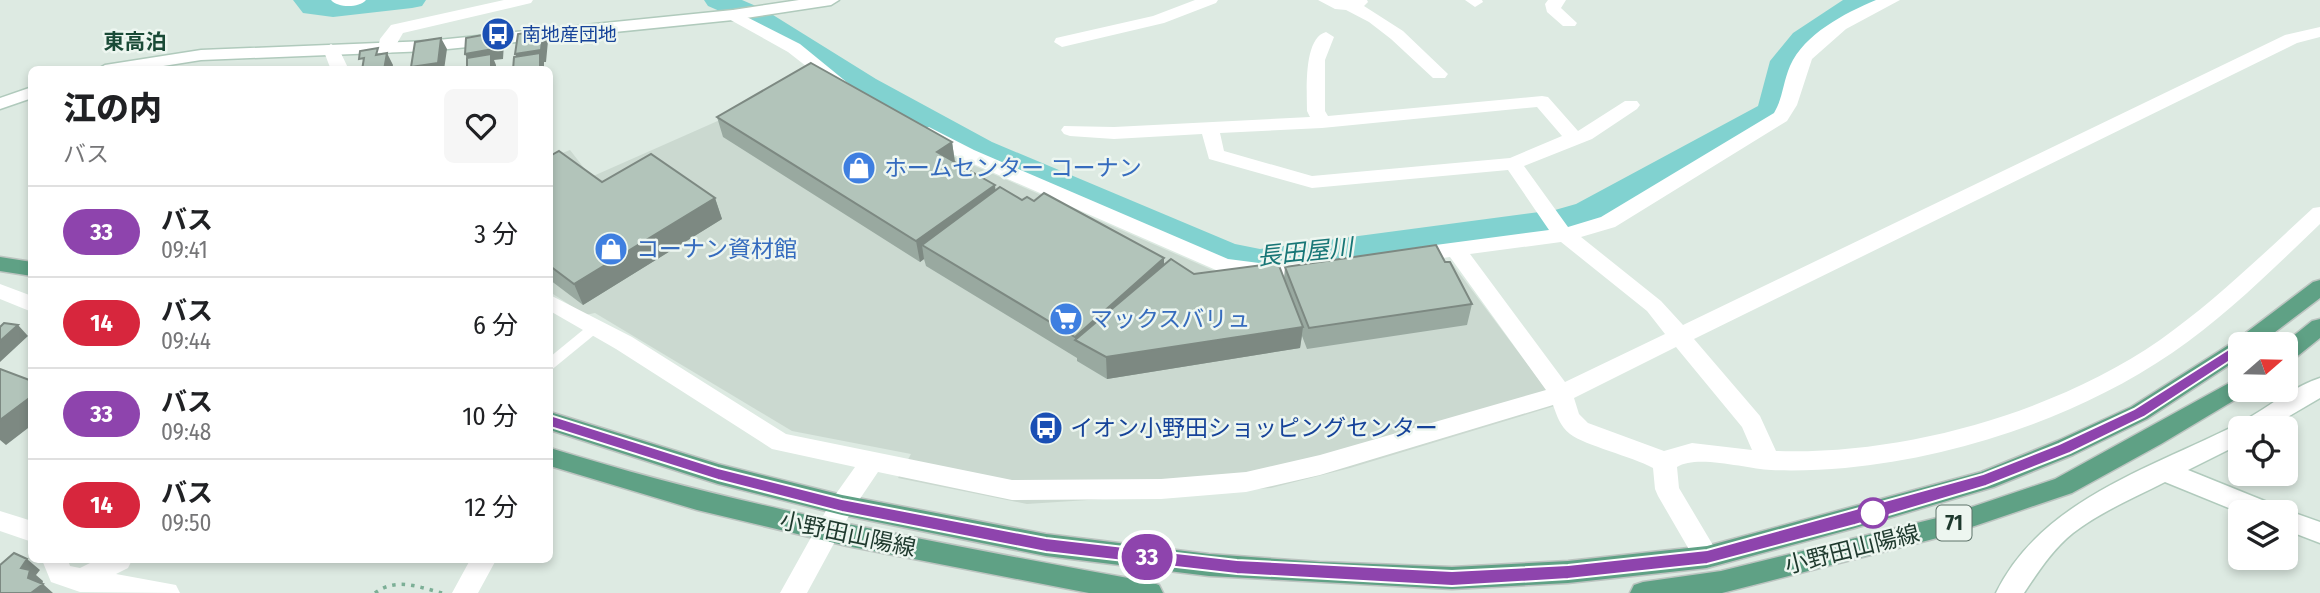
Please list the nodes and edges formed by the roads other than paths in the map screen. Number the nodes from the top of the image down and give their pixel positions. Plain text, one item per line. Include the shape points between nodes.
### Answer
1 (339, 0) edge
2 (358, 0) edge
3 (525, 0) edge
4 (831, 0) edge
5 (1210, 0) edge
6 (1326, 0) edge
7 (1367, 0) edge
8 (1558, 0) edge
9 (1892, 0) edge
10 (1349, 5) junction
11 (733, 15) junction
12 (1569, 23) dead end
13 (2320, 32) edge
14 (1326, 37) dead end
15 (1062, 42) dead end
16 (386, 48) junction
17 (331, 49) junction
18 (131, 66) edge
19 (338, 66) edge
20 (1439, 74) dead end
21 (853, 91) edge
22 (28, 94) edge
23 (0, 104) edge
24 (1631, 105) dead end
25 (1322, 122) junction
26 (910, 123) edge
27 (1210, 128) junction
28 (1070, 130) dead end
29 (1574, 138) junction
30 (1513, 164) junction
31 (2320, 214) edge
32 (1557, 226) junction
33 (1456, 250) junction
34 (1391, 258) edge
35 (0, 264) edge
36 (1326, 266) edge
37 (28, 268) edge
38 (2320, 287) edge
39 (0, 291) edge
40 (28, 303) edge
41 (553, 304) edge
42 (2320, 327) edge
43 (594, 328) junction
44 (2261, 332) edge
45 (1679, 338) junction
46 (2298, 344) edge
47 (2228, 355) edge
48 (553, 361) edge
49 (2320, 387) edge
50 (2228, 393) edge
51 (1561, 394) junction
52 (2270, 416) edge
53 (553, 422) edge
54 (2228, 439) edge
55 (553, 458) edge
56 (1768, 459) junction
57 (871, 463) junction
58 (1665, 463) junction
59 (2166, 472) junction
60 (2236, 500) edge
61 (842, 505) junction
62 (0, 521) edge
63 (2298, 525) edge
64 (28, 531) edge
65 (827, 531) junction
66 (2320, 533) edge
67 (1707, 557) junction
68 (56, 563) edge
69 (114, 563) edge
70 (133, 563) edge
71 (481, 563) edge
72 (80, 581) junction
73 (127, 585) junction
74 (1724, 588) edge
75 (167, 593) edge
76 (465, 593) edge
77 (793, 593) edge
78 (1150, 593) edge
79 (1643, 593) edge
80 (2009, 593) edge

1 - 2 street
3 - 16 street via 397,29
4 - 11 street
5 - 15 street via 1158,20
6 - 10 street
7 - 10 street
8 - 12 street via 1553,9
9 - 32 street via 1870,8 1807,51 1781,117 1608,222
10 - 20 street via 1383,22
11 - 16 street
11 - 21 street via 794,48
13 - 45 street via 2291,38
14 - 25 street via 1316,60 1316,111
16 - 17 street
17 - 18 street via 201,55
17 - 19 street
22 - 23 street
24 - 29 street
25 - 27 street
25 - 29 street via 1542,101
26 - 36 street via 967,154 1223,265 1274,273
27 - 28 street via 1114,133
27 - 30 street via 1216,155 1312,182
29 - 30 street
30 - 32 street
31 - 56 street via 2197,324 2094,388 2021,417 1924,446 1800,461
32 - 33 street
32 - 45 street via 1654,306
33 - 34 street
33 - 51 street
35 - 37 main road
38 - 44 main road, 小野田山陽線 / 71
39 - 40 street
41 - 43 street
42 - 46 main road
43 - 48 lane
43 - 57 street via 780,442
45 - 51 street
45 - 56 street via 1752,422
47 - 67 main road, 小野田山陽線 / 71 via 2139,413 1986,480
49 - 52 street
50 - 74 main road, 小野田山陽線 / 71 via 2063,486 1945,526
51 - 57 street via 1320,465 1246,482 1161,489 1012,490
51 - 58 street via 1569,418 1580,429
53 - 61 main road, 小野田山陽線 / 71 via 718,474
54 - 59 street
55 - 65 main road, 小野田山陽線 via 658,492
56 - 58 street via 1697,451 1675,455
57 - 61 street
58 - 67 street via 1667,489
59 - 60 street
59 - 80 street via 2062,527
61 - 65 street
61 - 67 main road, 小野田山陽線 / 71 via 1046,545 1320,573 1452,578 1568,572
62 - 64 street
63 - 66 street
65 - 77 street
65 - 78 main road, 小野田山陽線
67 - 74 street
68 - 72 street via 60,574
69 - 72 street
70 - 73 street
71 - 76 street
72 - 73 street
73 - 75 street
74 - 79 main road, 小野田山陽線 / 71

